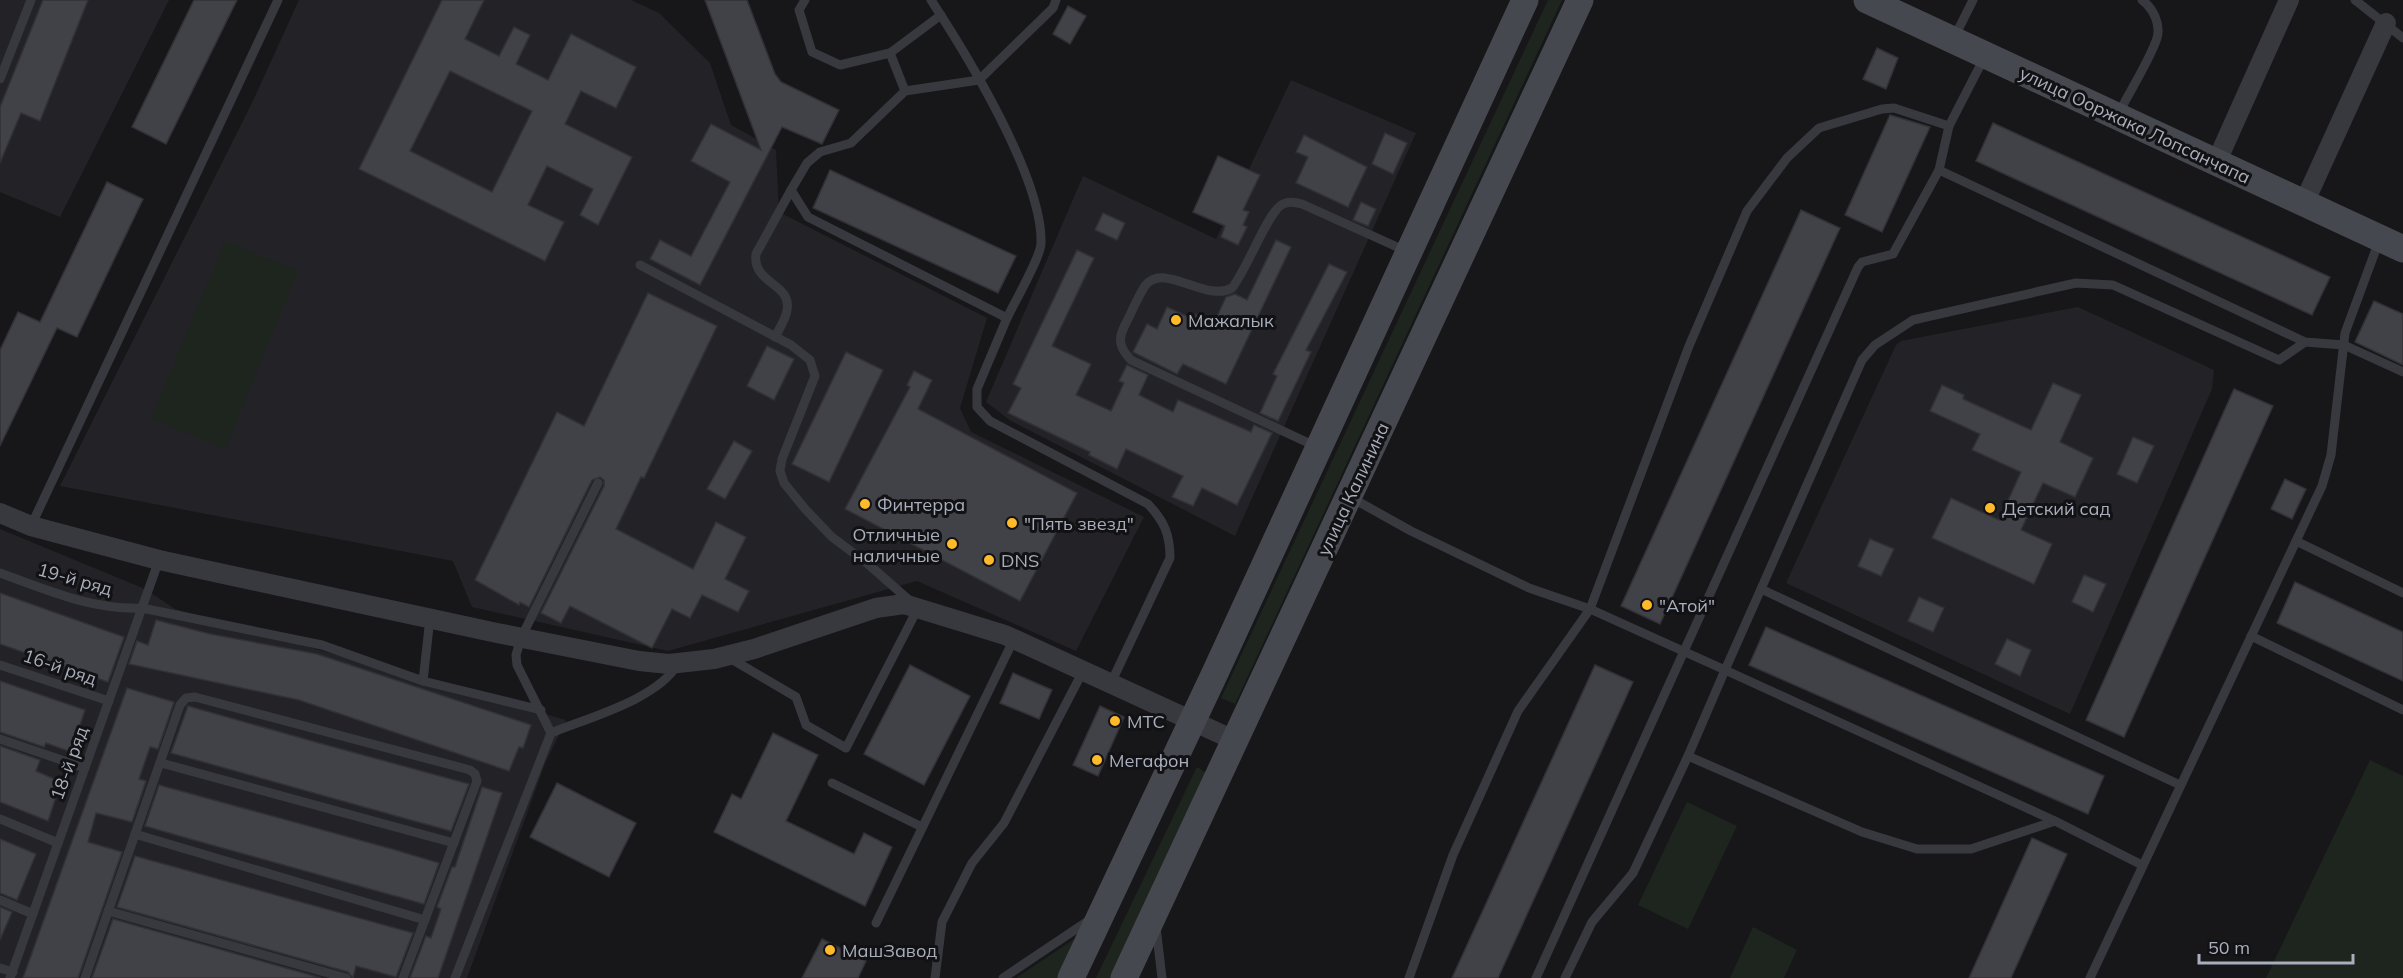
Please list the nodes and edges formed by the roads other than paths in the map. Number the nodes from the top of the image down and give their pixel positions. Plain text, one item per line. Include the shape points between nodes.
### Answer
1 (31, 0) edge
2 (278, 0) edge
3 (805, 0) edge
4 (932, 0) edge
5 (1056, 0) edge
6 (1525, 0) edge
7 (1580, 0) edge
8 (1867, 0) edge
9 (1973, 0) edge
10 (2142, 0) edge
11 (2289, 0) edge
12 (2355, 0) edge
13 (941, 15) junction
14 (2386, 23) junction
15 (2403, 38) edge
16 (1953, 40) junction
17 (890, 52) junction
18 (1985, 56) junction
19 (0, 79) edge
20 (979, 80) junction
21 (904, 92) junction
22 (2116, 117) junction
23 (1949, 126) junction
24 (2216, 163) junction
25 (1939, 170) junction
26 (791, 190) junction
27 (2304, 203) junction
28 (2391, 244) edge
29 (1409, 252) junction
30 (640, 265) dead end
31 (1007, 318) junction
32 (775, 337) junction
33 (2305, 342) junction
34 (2344, 345) junction
35 (2403, 372) edge
36 (1319, 448) junction
37 (598, 483) dead end
38 (1350, 497) junction
39 (0, 513) edge
40 (31, 526) junction
41 (2296, 541) junction
42 (159, 560) junction
43 (0, 573) edge
44 (1761, 589) junction
45 (2403, 593) edge
46 (142, 608) junction
47 (918, 608) junction
48 (1590, 609) junction
49 (430, 618) junction
50 (2251, 636) junction
51 (521, 638) junction
52 (1014, 639) junction
53 (1682, 651) junction
54 (726, 656) junction
55 (0, 664) edge
56 (678, 664) junction
57 (1725, 669) junction
58 (1083, 670) junction
59 (423, 681) junction
60 (1111, 683) junction
61 (109, 702) junction
62 (540, 710) junction
63 (2403, 710) edge
64 (1192, 720) junction
65 (551, 733) junction
66 (0, 739) edge
67 (1236, 741) junction
68 (1688, 756) junction
69 (161, 763) junction
70 (85, 768) junction
71 (832, 783) dead end
72 (2180, 784) junction
73 (0, 819) edge
74 (2055, 821) junction
75 (922, 827) junction
76 (135, 834) junction
77 (58, 843) junction
78 (454, 843) junction
79 (2142, 865) junction
80 (0, 900) edge
81 (108, 911) junction
82 (1103, 911) junction
83 (33, 914) junction
84 (1155, 914) junction
85 (425, 920) junction
86 (876, 923) dead end
87 (0, 968) edge
88 (11, 975) edge
89 (85, 978) edge
90 (346, 978) edge
91 (403, 978) edge
92 (456, 978) edge
93 (935, 978) edge
94 (1003, 978) edge
95 (1071, 978) edge
96 (1124, 978) edge
97 (1162, 978) edge
98 (1409, 978) edge
99 (1536, 978) edge
100 (1565, 978) edge
101 (2090, 978) edge

1 - 19 lane
2 - 40 lane
3 - 17 lane via 800,9 812,52 840,65
4 - 13 lane
5 - 20 lane via 1053,8
6 - 29 main road
7 - 38 main road, улица Калинина
8 - 16 main road, улица Ооржака Лопсанчапа
9 - 16 lane
10 - 22 lane via 2157,19 2157,36
11 - 24 street
12 - 14 lane
13 - 17 lane
13 - 20 lane
14 - 15 lane
14 - 27 street
16 - 18 main road, улица Ооржака Лопсанчапа
17 - 21 lane
18 - 22 main road, улица Ооржака Лопсанчапа
18 - 23 lane
20 - 21 lane
20 - 31 lane via 1012,143 1037,209 1042,245
21 - 26 lane via 851,143 820,152 807,163
22 - 24 main road, улица Ооржака Лопсанчапа
23 - 25 lane
23 - 48 lane via 1894,108 1820,128 1787,158 1747,211 1689,346
24 - 27 main road, улица Ооржака Лопсанчапа
25 - 33 lane
25 - 53 lane via 1893,254 1862,262 1858,267
26 - 31 lane via 808,217
26 - 32 lane via 756,254 759,273 785,296 788,309
27 - 28 main road, улица Ооржака Лопсанчапа
28 - 34 lane via 2345,333
29 - 36 main road
29 - 36 lane via 1292,202 1280,206 1232,288 1214,292 1171,278 1157,278 1146,284 1120,334 1121,348 1131,360
30 - 32 lane
31 - 60 lane via 977,389 977,407 990,421 1148,504 1163,520 1170,538 1170,558
32 - 47 lane via 810,360 814,376 782,459 784,483 831,537
33 - 34 lane
33 - 44 lane via 2279,360 2113,285 2076,284 1912,320 1875,345 1862,360
34 - 35 lane
34 - 41 lane via 2331,455 2322,486
36 - 64 main road
37 - 51 lane
38 - 48 lane via 1529,588
38 - 67 main road, улица Калинина
39 - 40 street
40 - 42 street
41 - 45 lane
41 - 50 lane
42 - 46 lane, 18-й ряд
42 - 49 street
43 - 46 lane, 19-й ряд via 91,605
44 - 57 lane
44 - 72 lane
46 - 59 lane, 19-й ряд via 322,645
46 - 61 lane, 18-й ряд
47 - 52 street
47 - 54 street via 904,604 876,608
47 - 54 lane via 846,748 806,725 796,697
48 - 53 lane
48 - 98 lane via 1518,711 1453,855
49 - 51 street
49 - 59 lane
50 - 63 lane
50 - 72 lane
51 - 56 street via 639,661
51 - 62 lane via 517,665
52 - 58 street
52 - 75 lane
53 - 57 lane
53 - 99 lane
54 - 56 street
55 - 61 lane, 16-й ряд
56 - 65 lane via 647,693
57 - 68 lane
57 - 74 lane
58 - 60 street
58 - 93 lane via 1004,823 972,863 942,922
59 - 62 lane, 19-й ряд
60 - 64 street
61 - 70 lane, 18-й ряд
62 - 65 lane
64 - 67 street
64 - 82 main road
65 - 92 lane
66 - 70 lane
67 - 84 main road, улица Калинина
68 - 74 lane via 1862,832 1917,849 1971,849
68 - 100 lane via 1633,873 1592,922
69 - 76 lane
69 - 78 lane
69 - 78 lane via 180,705 186,698 195,697 470,770 477,781
70 - 77 lane, 18-й ряд
71 - 75 lane
72 - 79 lane
73 - 77 lane
74 - 79 lane
75 - 86 lane
76 - 81 lane
76 - 85 lane
77 - 83 lane, 18-й ряд
78 - 85 lane
79 - 101 lane
80 - 83 lane
81 - 89 lane
81 - 90 lane
82 - 94 lane
82 - 95 main road
83 - 88 lane, 18-й ряд
84 - 96 main road, улица Калинина
84 - 97 lane
85 - 91 lane
87 - 88 lane

